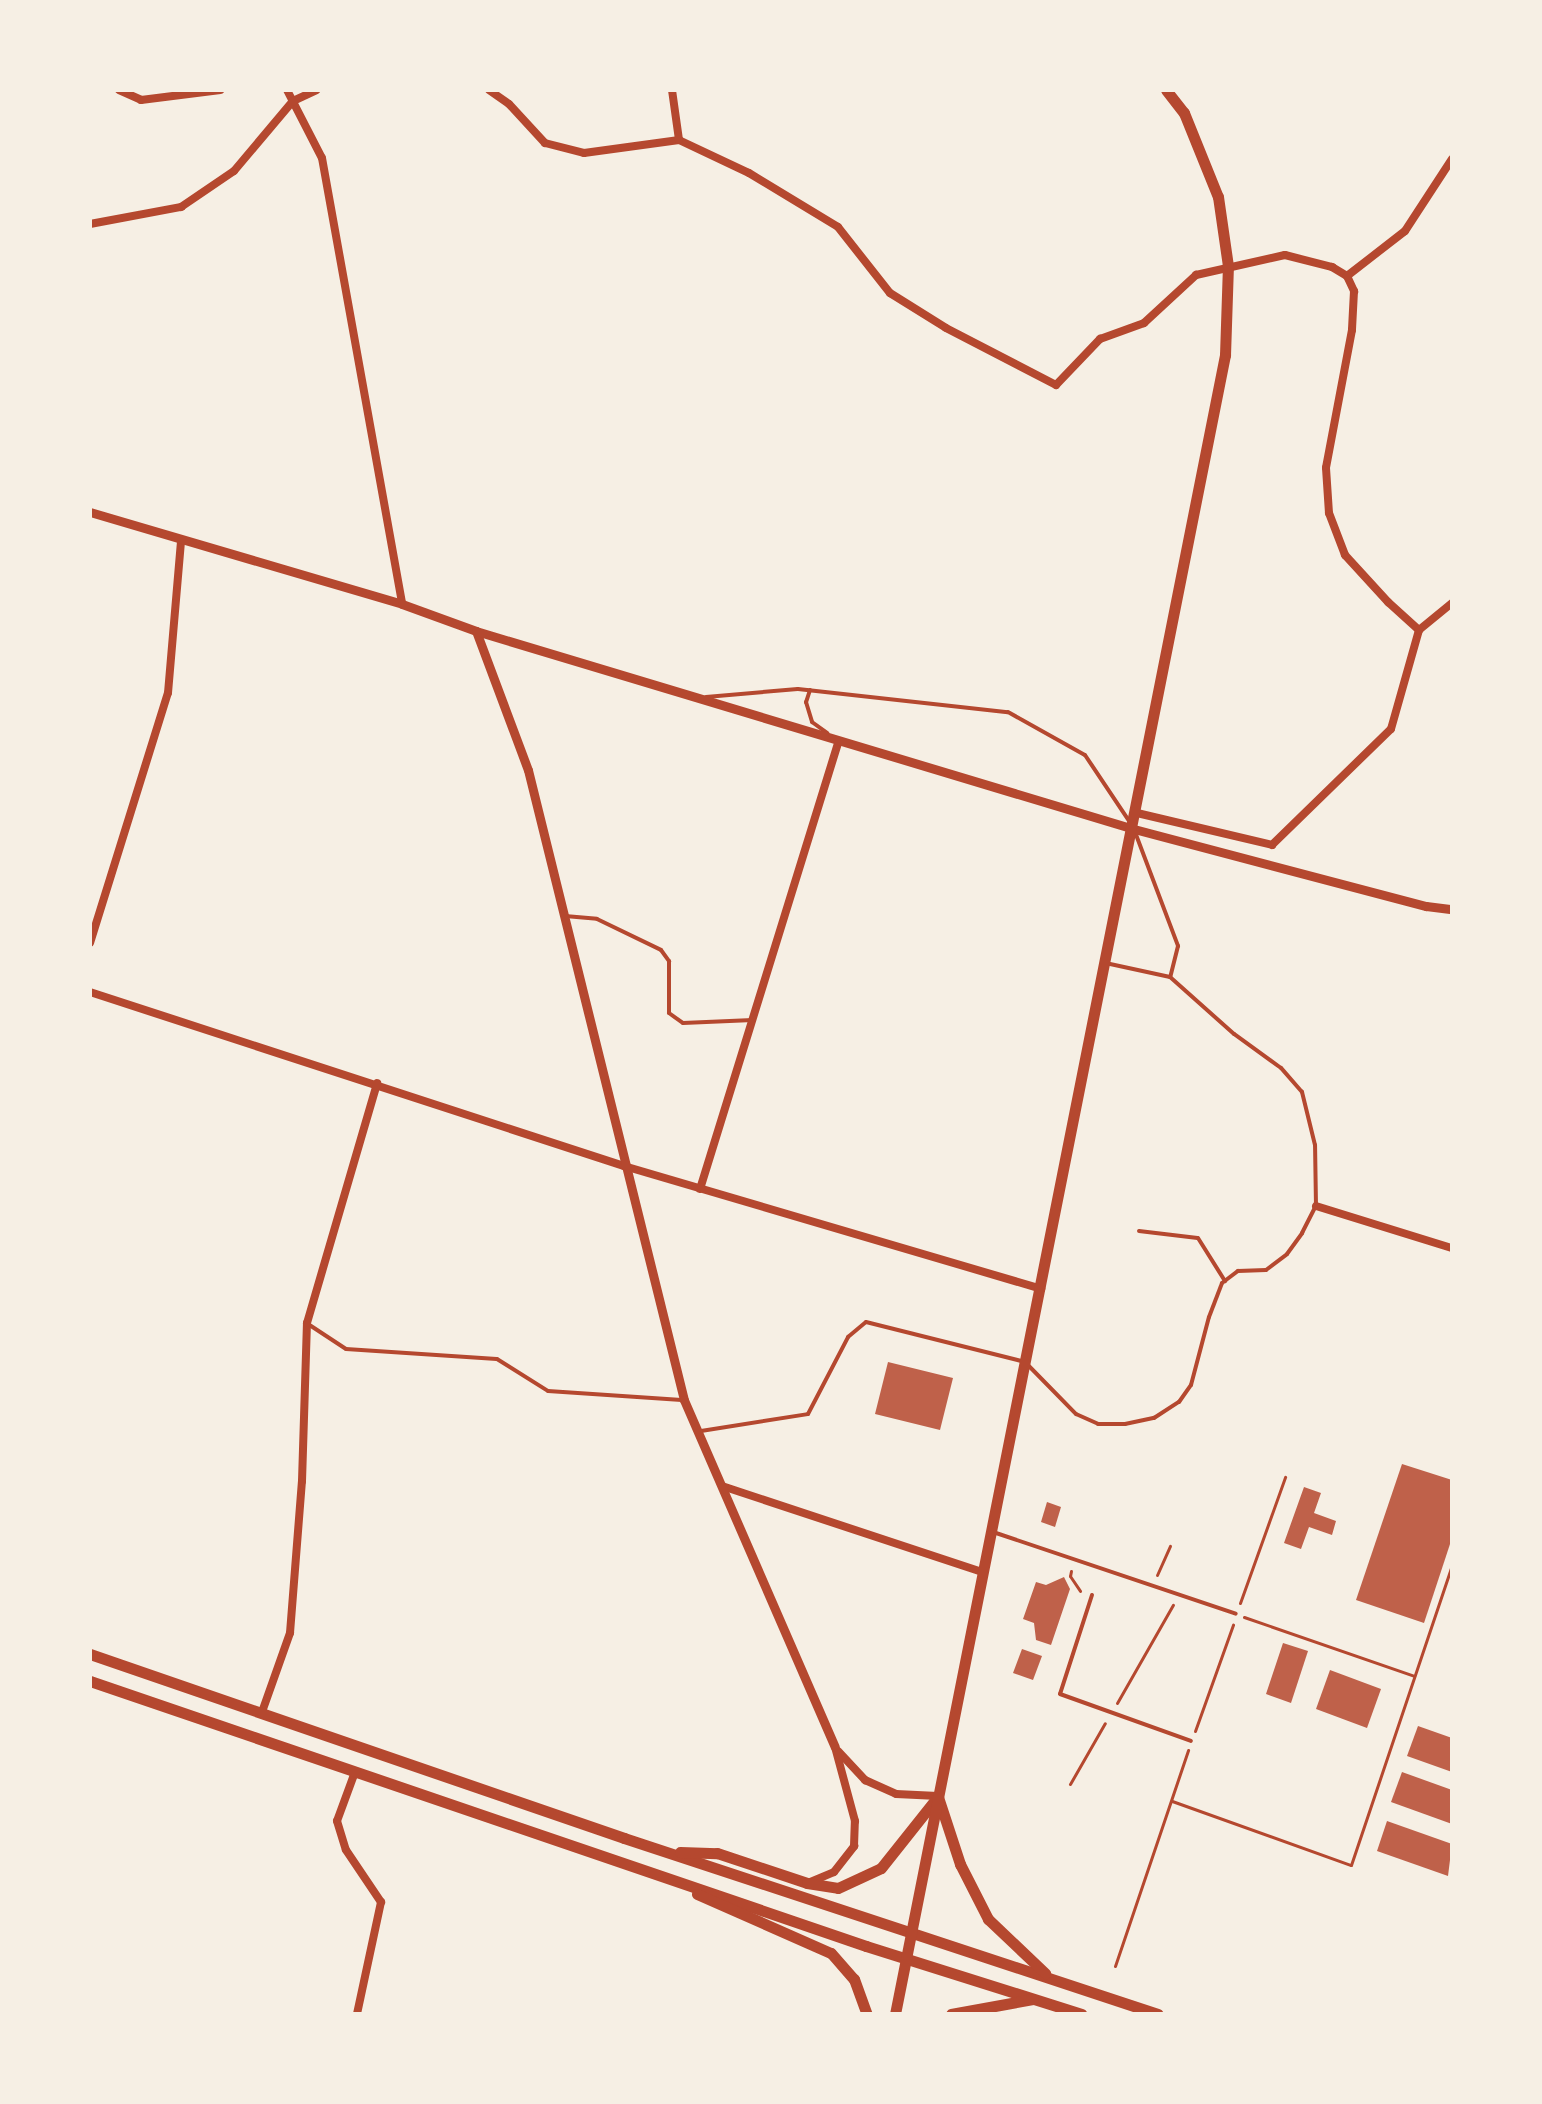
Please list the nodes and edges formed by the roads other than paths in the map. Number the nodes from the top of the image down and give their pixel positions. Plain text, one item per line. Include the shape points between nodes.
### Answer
1 (119, 90) edge
2 (220, 90) edge
3 (287, 90) edge
4 (317, 90) edge
5 (489, 90) edge
6 (672, 90) edge
7 (1166, 90) edge
8 (293, 101) junction
9 (679, 140) junction
10 (1452, 159) edge
11 (90, 224) edge
12 (1228, 266) junction
13 (1347, 276) junction
14 (90, 512) edge
15 (181, 541) junction
16 (1452, 603) edge
17 (402, 604) junction
18 (1419, 630) junction
19 (476, 631) junction
20 (810, 690) junction
21 (695, 698) junction
22 (839, 741) junction
23 (1137, 813) junction
24 (1134, 829) junction
25 (1452, 909) edge
26 (563, 916) junction
27 (90, 943) edge
28 (1106, 963) junction
29 (1170, 977) junction
30 (90, 992) edge
31 (753, 1020) junction
32 (377, 1083) junction
33 (624, 1166) junction
34 (700, 1189) junction
35 (1316, 1206) junction
36 (1139, 1231) dead end
37 (1452, 1248) edge
38 (1225, 1281) junction
39 (1041, 1289) junction
40 (307, 1323) junction
41 (1025, 1362) junction
42 (684, 1400) junction
43 (698, 1432) junction
44 (722, 1486) junction
45 (991, 1531) junction
46 (982, 1572) junction
47 (1092, 1595) road end
48 (1236, 1614) road end
49 (90, 1654) edge
50 (90, 1681) edge
51 (262, 1712) junction
52 (1191, 1741) road end
53 (835, 1747) junction
54 (355, 1772) junction
55 (938, 1796) junction
56 (668, 1852) junction
57 (645, 1871) junction
58 (807, 1883) junction
59 (911, 1933) junction
60 (906, 1959) junction
61 (1048, 1976) junction
62 (1036, 1998) junction
63 (357, 2014) edge
64 (867, 2014) edge
65 (895, 2014) edge
66 (951, 2014) edge
67 (1082, 2014) edge
68 (1158, 2014) edge

1 - 2 street via 141,100
3 - 8 street
4 - 8 street
5 - 9 street via 545,143 584,153
6 - 9 street
7 - 12 main road via 1184,113 1218,197
8 - 11 street via 234,171 181,207
8 - 17 street via 322,158
9 - 12 street via 749,173 838,227 890,293 1056,385 1100,339 1144,323 1196,275
10 - 13 street via 1405,231
12 - 13 street via 1285,255
12 - 23 main road via 1225,355
13 - 18 street via 1354,291 1352,330 1326,468 1329,513 1345,555
14 - 15 street
15 - 17 street
15 - 27 street via 168,693
16 - 18 street
17 - 19 street
18 - 23 street via 1391,729 1272,845
19 - 21 street
19 - 26 street via 528,770
20 - 21 lane
20 - 22 lane via 806,702 812,722
20 - 24 lane via 1008,712 1085,755
21 - 22 street
22 - 24 street
22 - 31 street
23 - 24 main road
24 - 25 street
24 - 28 main road
24 - 29 lane via 1178,946
26 - 31 lane via 597,919 661,950 669,961 669,1013 683,1023
26 - 33 street
28 - 29 lane
28 - 39 main road
29 - 35 lane via 1281,1068 1302,1092 1315,1145
30 - 32 street
31 - 34 street
32 - 33 street
32 - 40 street
33 - 34 street
33 - 42 street
34 - 39 street
35 - 37 street
35 - 38 lane via 1287,1254 1266,1270 1238,1271
36 - 38 lane via 1198,1238
38 - 41 lane via 1209,1317 1191,1385 1179,1402 1154,1418 1098,1424 1076,1414
39 - 41 main road
40 - 42 lane via 346,1349 497,1359 548,1391
40 - 51 street via 290,1633
41 - 43 lane via 866,1322 848,1337 808,1414
41 - 45 main road
42 - 43 street
43 - 44 street
44 - 46 street
44 - 53 street
45 - 46 main road
45 - 48 lane
46 - 55 main road
47 - 52 lane via 1060,1694
49 - 51 main road
50 - 54 main road
51 - 56 main road
53 - 55 street via 865,1780 896,1794
53 - 58 street via 855,1821 854,1846 834,1872
54 - 57 main road
54 - 63 street via 337,1821 346,1850 381,1902
55 - 58 main road via 881,1868 838,1888
55 - 59 main road
55 - 61 main road via 960,1864 988,1919
56 - 58 main road via 717,1853
56 - 59 main road
57 - 60 main road
57 - 64 main road via 831,1953 854,1979
59 - 60 main road
59 - 61 main road
60 - 62 main road
60 - 65 main road
61 - 68 main road
62 - 66 main road
62 - 67 main road

